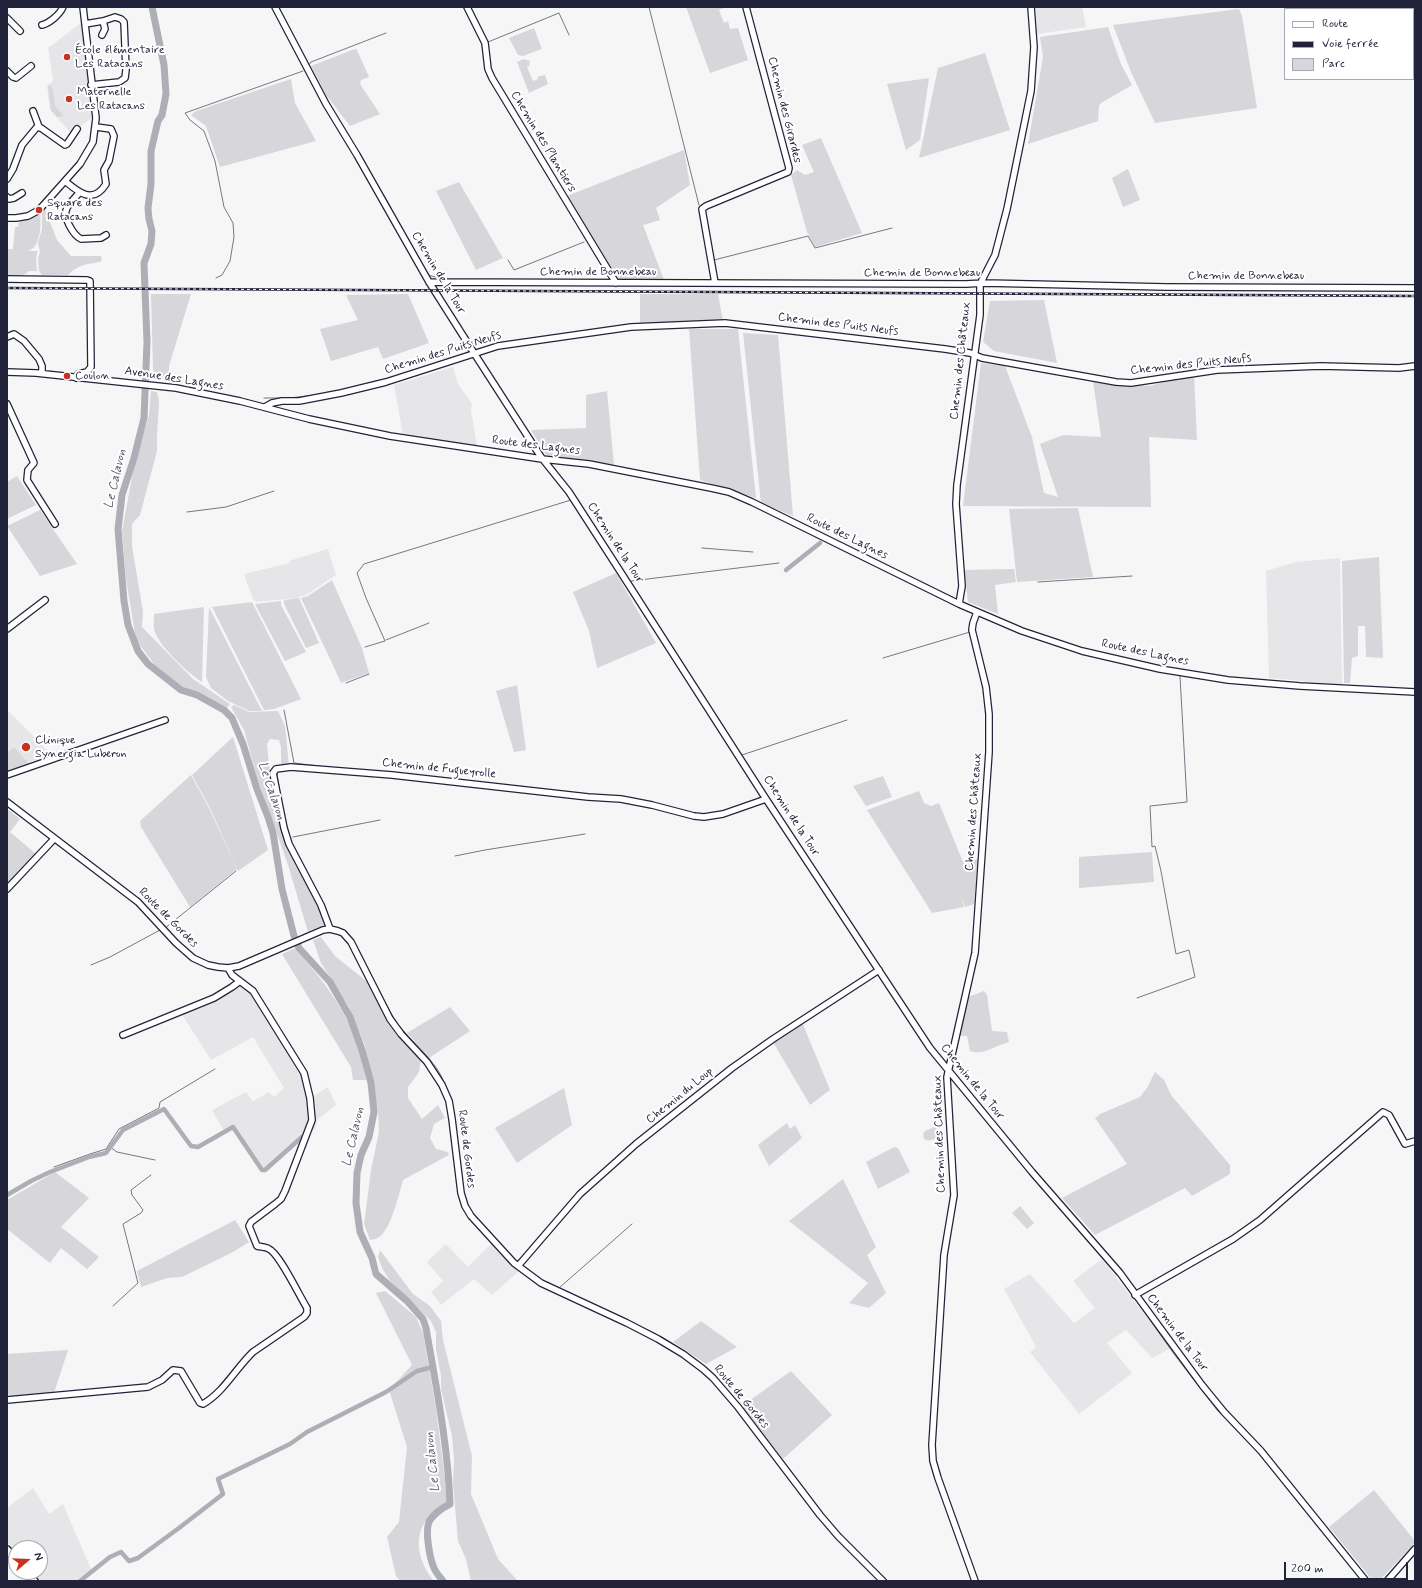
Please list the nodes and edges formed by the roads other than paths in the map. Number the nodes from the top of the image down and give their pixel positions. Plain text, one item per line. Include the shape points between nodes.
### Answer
1 (63, 7) edge
2 (83, 7) edge
3 (275, 7) edge
4 (467, 7) edge
5 (746, 7) edge
6 (1031, 7) edge
7 (7, 18) edge
8 (103, 21) junction
9 (85, 24) junction
10 (42, 25) dead end
11 (20, 31) dead end
12 (102, 35) dead end
13 (31, 66) dead end
14 (7, 71) edge
15 (92, 84) junction
16 (33, 111) dead end
17 (39, 127) junction
18 (96, 127) junction
19 (77, 129) dead end
20 (7, 179) edge
21 (65, 181) junction
22 (80, 192) junction
23 (22, 193) dead end
24 (7, 197) edge
25 (7, 218) edge
26 (106, 235) dead end
27 (7, 279) edge
28 (429, 282) junction
29 (616, 283) junction
30 (715, 283) junction
31 (980, 284) junction
32 (1415, 288) edge
33 (7, 337) edge
34 (474, 353) junction
35 (975, 354) junction
36 (1415, 366) edge
37 (7, 372) edge
38 (42, 373) junction
39 (76, 378) junction
40 (7, 404) edge
41 (265, 408) junction
42 (542, 459) junction
43 (55, 524) dead end
44 (45, 600) dead end
45 (959, 604) junction
46 (977, 612) junction
47 (7, 630) edge
48 (1415, 692) edge
49 (164, 720) dead end
50 (7, 775) edge
51 (766, 799) junction
52 (7, 802) edge
53 (54, 839) junction
54 (7, 889) edge
55 (330, 929) junction
56 (228, 968) junction
57 (880, 970) junction
58 (240, 981) junction
59 (123, 1035) dead end
60 (948, 1069) junction
61 (1415, 1142) edge
62 (518, 1266) junction
63 (1135, 1295) junction
64 (7, 1400) edge
65 (1415, 1549) edge
66 (883, 1581) edge
67 (975, 1581) edge
68 (1366, 1581) edge
69 (1387, 1581) edge

1 - 10 street via 49,22
2 - 9 street
3 - 28 street, Chemin de la Tour via 326,104
4 - 29 street, Chemin des Plantiers via 484,44 492,78
5 - 30 street, Chemin des Girardes via 790,168 788,172 706,206 702,210
6 - 31 street, Chemin des Châteaux via 1034,47 1031,91 1007,209 994,255
7 - 11 street
8 - 9 street
8 - 12 street via 105,30
8 - 15 street via 115,17 124,22 126,74 123,81
9 - 15 street
13 - 14 street via 16,78
15 - 18 street
16 - 17 street
17 - 19 street via 64,145
17 - 20 street via 22,145
18 - 21 street via 90,150
18 - 22 street via 111,129 114,136 109,161 104,170 106,184 97,194
21 - 22 street
21 - 25 street via 35,213 22,218
22 - 26 street via 66,212 74,233 81,238 101,238
23 - 24 street via 14,198
27 - 39 street via 90,281 91,367 87,372 78,374
28 - 29 street, Chemin de Bonnebeau
28 - 34 street, Chemin de la Tour
29 - 30 street, Chemin de Bonnebeau
30 - 31 street, Chemin de Bonnebeau
31 - 32 street, Chemin de Bonnebeau
31 - 35 street, Chemin des Châteaux via 980,315
33 - 38 street via 14,334 24,341 40,359
34 - 35 street, Chemin des Puits Neufs via 498,346 631,327 725,323
34 - 41 street, Chemin des Puits Neufs via 341,394 299,401 282,401
34 - 42 street, Chemin de la Tour
35 - 36 street, Chemin des Puits Neufs via 1002,362 1131,383 1217,370
35 - 45 street, Chemin des Châteaux via 956,485 962,586
37 - 38 street, Avenue des Lagnes
38 - 39 street, Avenue des Lagnes
39 - 41 street, Avenue des Lagnes via 158,386
40 - 43 street via 34,463 28,470 27,480
41 - 42 street, Route des Lagnes via 390,436
42 - 45 street, Route des Lagnes via 607,467 728,492
42 - 51 street, Chemin de la Tour via 570,495
44 - 47 street
45 - 46 street, Route des Lagnes
46 - 48 street, Route des Lagnes via 1022,632 1082,651 1177,672 1228,680
46 - 60 street, Chemin des Châteaux via 972,630 986,687 989,714 987,794 974,953
49 - 50 street
51 - 55 street, Chemin de Fugueyrolle via 724,814 704,817 622,799 392,775 291,767 276,769 273,773 289,844 321,905
51 - 57 street, Chemin de la Tour
52 - 53 street, Route de Gordes
53 - 54 street
53 - 56 street, Route de Gordes via 138,902 193,958 208,965
55 - 56 street, Route de Gordes via 239,966
55 - 62 street, Route de Gordes via 343,933 351,942 390,1019 438,1077 449,1101 457,1168 465,1206 471,1216
56 - 58 street
57 - 60 street, Chemin de la Tour via 930,1048
57 - 62 street, Chemin du Loup via 732,1068 636,1144 580,1194
58 - 59 street via 214,998
58 - 64 street via 253,992 304,1073 307,1083 312,1120 285,1191 281,1199 249,1226 257,1246 274,1252 307,1308 307,1313 250,1356 204,1404 200,1403 177,1370 173,1370 162,1380 148,1387
60 - 63 street, Chemin de la Tour via 1032,1172 1130,1284
60 - 67 street, Chemin des Châteaux via 947,1098 954,1195 944,1255 932,1445 938,1478
61 - 63 street via 1405,1144 1389,1115 1383,1112 1260,1220 1233,1239
62 - 66 street, Route de Gordes via 547,1287 670,1345 703,1369 738,1407 824,1521
63 - 68 street, Chemin de la Tour via 1202,1385 1261,1451
65 - 69 street

